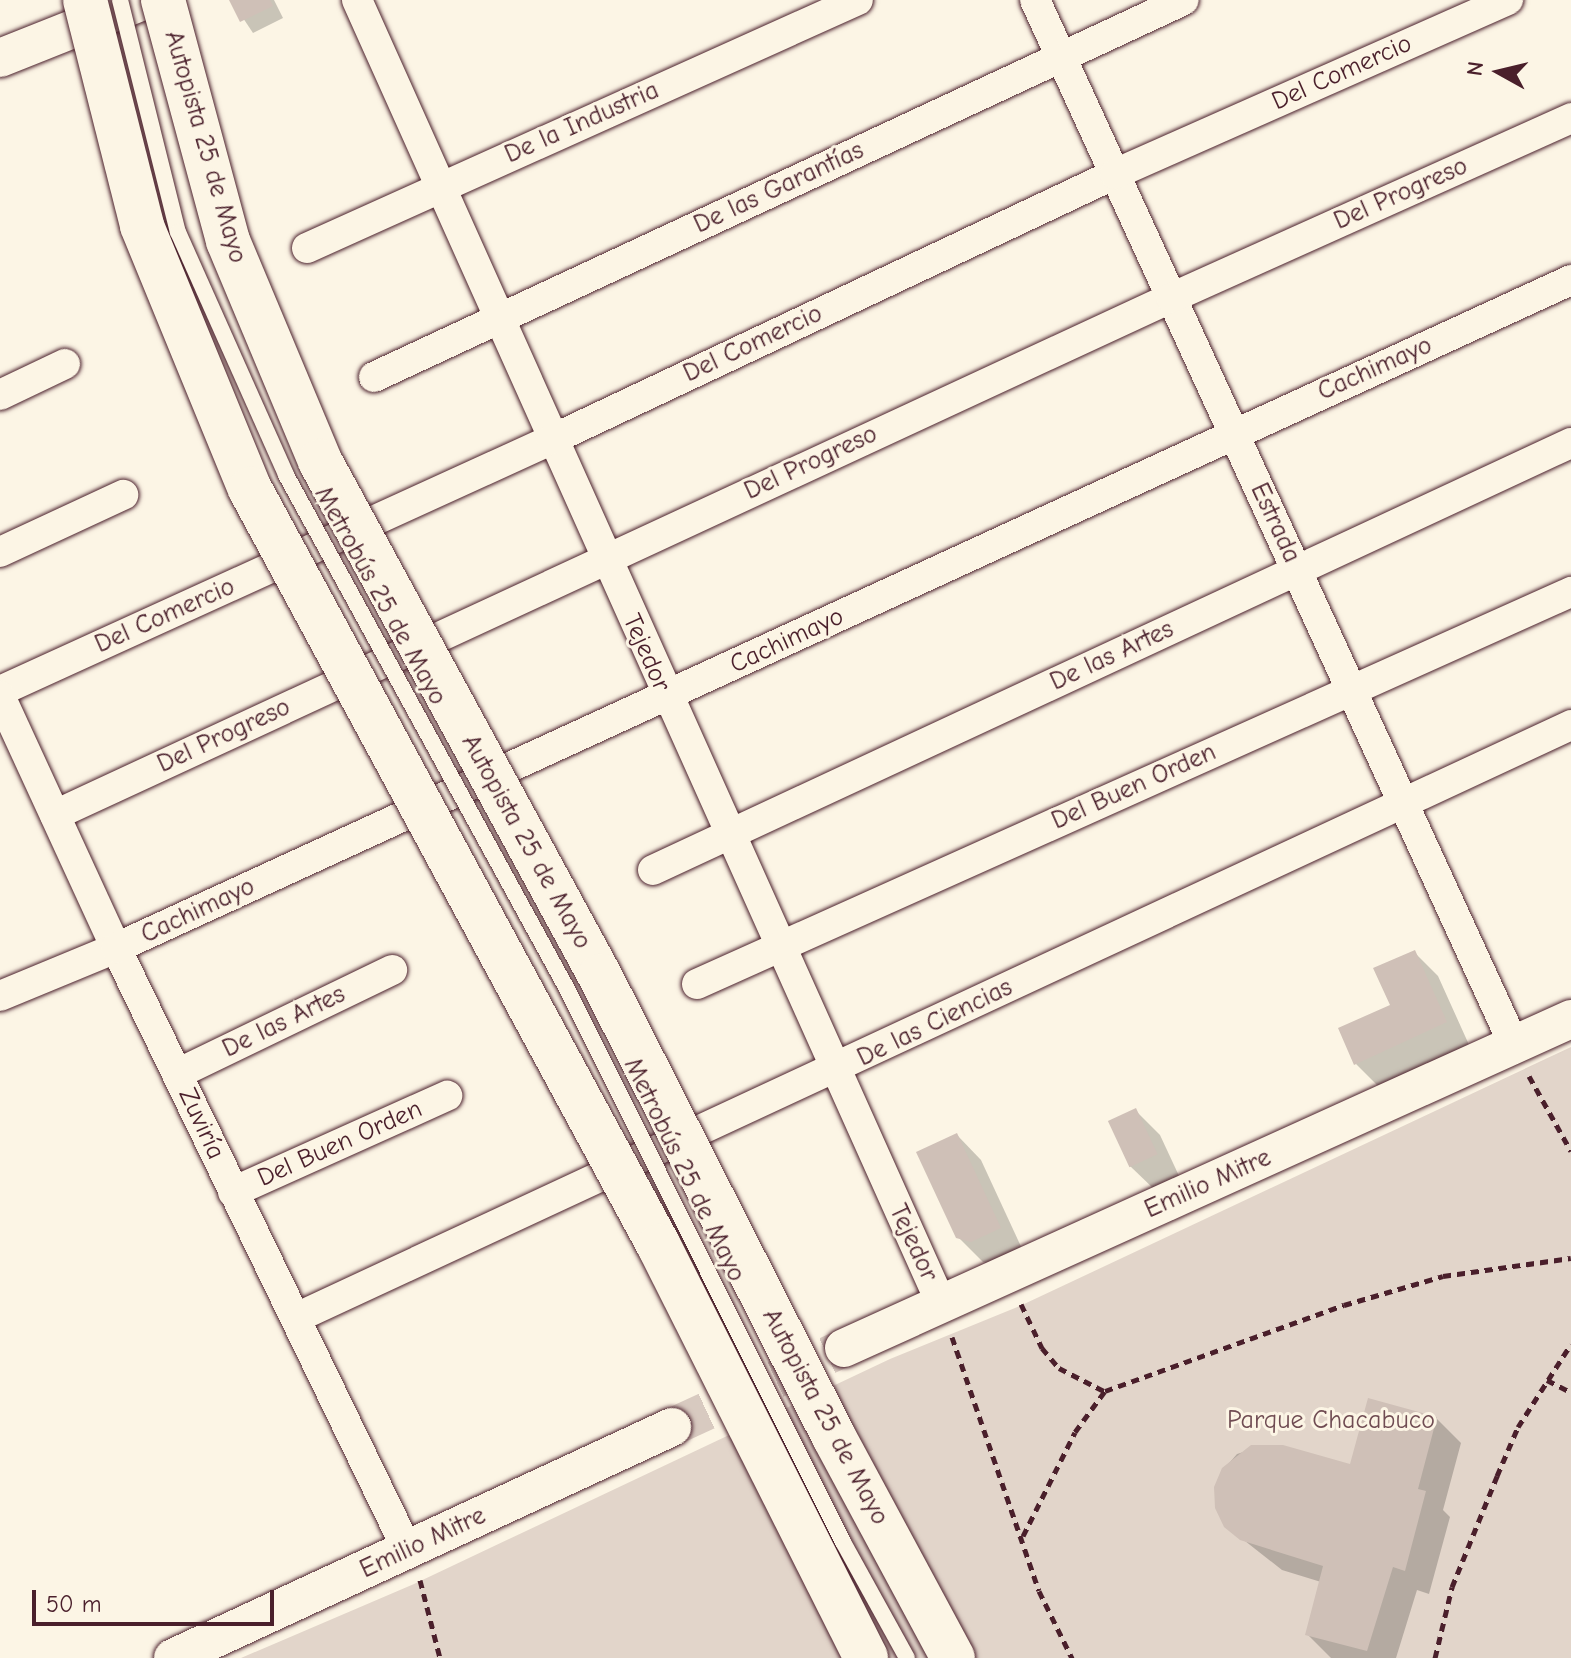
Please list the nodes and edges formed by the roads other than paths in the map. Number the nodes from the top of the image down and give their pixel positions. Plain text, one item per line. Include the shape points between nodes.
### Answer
1 (85, 0) edge
2 (120, 0) edge
3 (146, 0) edge
4 (163, 0) edge
5 (357, 0) edge
6 (858, 0) edge
7 (1035, 0) edge
8 (1184, 0) edge
9 (1508, 0) edge
10 (1061, 57) junction
11 (0, 58) edge
12 (1571, 118) edge
13 (1115, 174) junction
14 (437, 187) junction
15 (307, 248) dead end
16 (1571, 280) edge
17 (1171, 298) junction
18 (496, 319) junction
19 (65, 364) dead end
20 (374, 377) dead end
21 (0, 395) edge
22 (1234, 434) junction
23 (551, 440) junction
24 (1571, 443) edge
25 (123, 495) dead end
26 (0, 552) edge
27 (604, 559) junction
28 (1296, 570) junction
29 (1571, 592) edge
30 (1351, 689) junction
31 (0, 693) edge
32 (666, 697) junction
33 (1571, 725) edge
34 (1402, 800) junction
35 (55, 815) junction
36 (729, 837) junction
37 (653, 870) dead end
38 (116, 948) junction
39 (779, 948) junction
40 (392, 970) dead end
41 (697, 984) dead end
42 (0, 996) edge
43 (1571, 1019) edge
44 (1515, 1047) junction
45 (835, 1071) junction
46 (177, 1074) junction
47 (447, 1096) dead end
48 (233, 1192) junction
49 (941, 1303) junction
50 (298, 1317) junction
51 (844, 1348) tunnel mouth
52 (672, 1427) tunnel mouth
53 (407, 1549) junction
54 (173, 1658) edge
55 (866, 1658) edge
56 (907, 1658) edge
57 (953, 1658) edge

1 - 55 highway, bridge via 142,226 250,489 659,1246
2 - 56 lane, Metrobús 25 de Mayo, bridge via 178,232 286,475 566,987 843,1542
3 - 11 street
4 - 57 highway, Autopista 25 de Mayo, bridge via 228,241 320,461 600,976 834,1437
5 - 14 street, Tejedor
6 - 14 street, De la Industria
7 - 10 street, Estrada
8 - 10 street, De las Garantías
9 - 13 street, Del Comercio
10 - 13 street, Estrada
10 - 18 street, De las Garantías
12 - 17 street, Del Progreso
13 - 17 street, Estrada
13 - 23 street, Del Comercio
14 - 15 street, De la Industria
14 - 18 street, Tejedor
16 - 22 street, Cachimayo
17 - 22 street, Estrada
17 - 27 street, Del Progreso
18 - 20 street, De las Garantías
18 - 23 street, Tejedor
19 - 21 street
22 - 28 street, Estrada
22 - 32 street, Cachimayo
23 - 27 street, Tejedor
23 - 31 street, Del Comercio
24 - 28 street, De las Artes
25 - 26 street
27 - 32 street, Tejedor
27 - 35 street, Del Progreso
28 - 30 street, Estrada
28 - 36 street, De las Artes
29 - 30 street, Del Buen Orden
30 - 34 street, Estrada
30 - 39 street, Del Buen Orden
31 - 35 street, Zuviría
32 - 36 street, Tejedor
32 - 38 street, Cachimayo
33 - 34 street, De las Ciencias
34 - 44 street, Estrada
34 - 45 street, De las Ciencias
35 - 38 street, Zuviría
36 - 37 street, De las Artes
36 - 39 street, Tejedor
38 - 42 street, Cachimayo
38 - 46 street, Zuviría
39 - 41 street, Del Buen Orden
39 - 45 street, Tejedor
40 - 46 street, De las Artes
43 - 44 street, Emilio Mitre
44 - 49 street, Emilio Mitre
45 - 49 street, Tejedor
45 - 50 street, De las Ciencias
46 - 48 street, Zuviría
47 - 48 street, Del Buen Orden
48 - 50 street, Zuviría
49 - 51 street, Emilio Mitre
50 - 53 street, Zuviría
52 - 53 street, Emilio Mitre
53 - 54 street, Emilio Mitre

